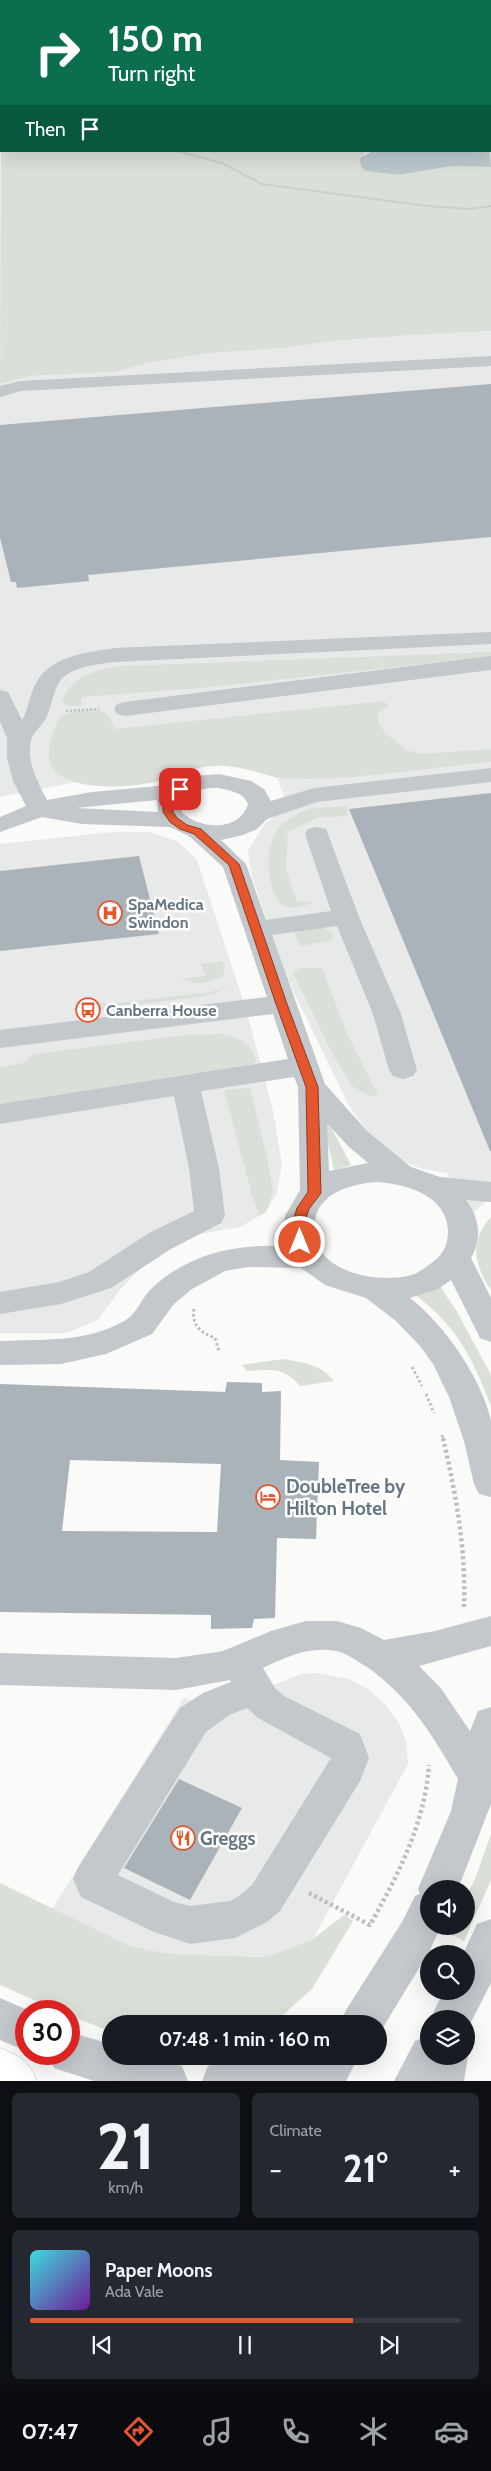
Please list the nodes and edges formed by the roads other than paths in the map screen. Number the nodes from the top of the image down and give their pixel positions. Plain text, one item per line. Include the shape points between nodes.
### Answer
1 (491, 361) edge
2 (0, 392) edge
3 (491, 638) edge
4 (491, 663) edge
5 (0, 698) edge
6 (125, 709) road end
7 (19, 738) junction
8 (491, 775) edge
9 (248, 788) junction
10 (176, 792) junction
11 (314, 795) junction
12 (40, 809) junction
13 (174, 820) junction
14 (253, 820) junction
15 (0, 825) edge
16 (198, 832) junction
17 (317, 834) dead end
18 (234, 864) junction
19 (346, 917) junction
20 (256, 929) junction
21 (281, 1004) junction
22 (0, 1039) edge
23 (403, 1070) dead end
24 (308, 1076) junction
25 (186, 1086) junction
26 (0, 1114) edge
27 (401, 1174) junction
28 (433, 1187) junction
29 (491, 1192) edge
30 (314, 1193) junction
31 (491, 1202) edge
32 (298, 1224) junction
33 (463, 1224) junction
34 (243, 1255) junction
35 (309, 1258) junction
36 (456, 1258) junction
37 (375, 1289) junction
38 (0, 1303) edge
39 (491, 1330) edge
40 (0, 1353) edge
41 (491, 1484) edge
42 (477, 1635) edge
43 (378, 1656) junction
44 (0, 1668) edge
45 (246, 1675) junction
46 (491, 1724) edge
47 (478, 1778) junction
48 (442, 1880) edge
49 (420, 1925) edge
50 (491, 1938) edge
51 (458, 2007) edge
52 (367, 2015) edge
53 (0, 2018) edge
54 (15, 2026) edge
55 (80, 2056) edge
56 (286, 2065) edge
57 (332, 2065) edge
58 (425, 2065) edge
59 (446, 2065) edge
60 (0, 2069) edge
61 (16, 2081) edge
62 (167, 2081) edge
63 (224, 2081) edge
64 (320, 2081) edge
65 (415, 2081) edge
66 (443, 2081) edge

1 - 2 street via 20,386
3 - 7 street via 115,655 76,661 56,673 46,686 30,728
4 - 6 street
5 - 7 street
7 - 12 street via 21,769
8 - 11 street
9 - 10 street via 229,782 208,781 188,785
9 - 11 street
9 - 14 street via 257,795 261,804
10 - 12 street via 104,797
10 - 13 street via 168,803 168,812
11 - 14 street
12 - 13 street via 82,818
12 - 15 street
13 - 16 street
14 - 16 street via 229,832
14 - 18 street
16 - 18 street
17 - 19 street
18 - 20 street
19 - 20 street
19 - 23 street via 387,1014
20 - 21 street
21 - 22 street
21 - 24 street
24 - 25 street
24 - 27 street via 358,1139
24 - 30 street
25 - 26 street
25 - 38 street via 204,1168 210,1216 160,1241 100,1280 62,1293
27 - 28 street
27 - 30 street via 354,1174 332,1181
28 - 29 street
28 - 33 street via 456,1208
30 - 32 street via 303,1208
31 - 33 street
32 - 34 street
32 - 35 street via 300,1242
33 - 36 street via 463,1246
34 - 35 street
34 - 40 street via 210,1264 185,1279 161,1298 140,1327 81,1350 49,1354
35 - 37 street via 323,1271 342,1281
36 - 37 street via 444,1271 428,1280 409,1287
36 - 39 street
37 - 41 street via 418,1322 450,1366 485,1452
42 - 43 street via 406,1654
43 - 45 street via 338,1636 312,1635 282,1642
43 - 47 street via 426,1696
44 - 45 street
45 - 45 street via 216,1704 193,1720 93,1879 95,1884 168,1919 190,1924 235,1919 266,1898 351,1760 347,1746 270,1707
46 - 47 street
47 - 48 street via 470,1811
49 - 52 street
50 - 51 street
53 - 54 street
55 - 62 street
56 - 63 street via 261,2074
57 - 64 street
58 - 65 street
59 - 66 street
60 - 61 main road

